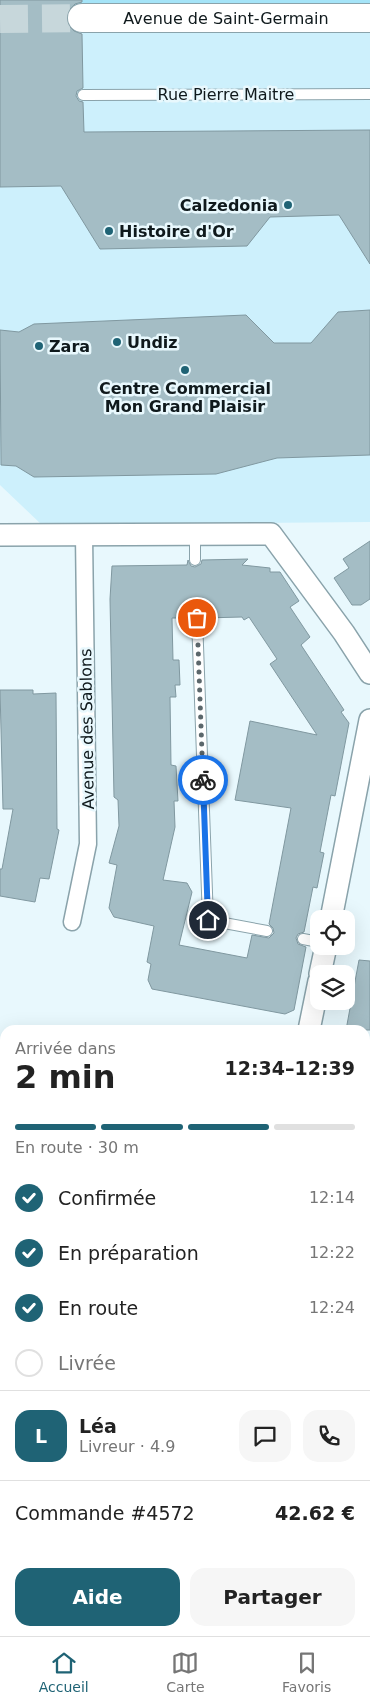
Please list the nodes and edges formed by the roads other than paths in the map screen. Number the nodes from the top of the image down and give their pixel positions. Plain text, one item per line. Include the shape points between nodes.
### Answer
1 (82, 18) tunnel mouth
2 (370, 18) edge
3 (370, 94) edge
4 (83, 95) dead end
5 (92, 534) junction
6 (195, 534) junction
7 (0, 535) edge
8 (195, 560) dead end
9 (197, 618) dead end
10 (370, 673) edge
11 (370, 720) edge
12 (333, 910) edge
13 (72, 922) dead end
14 (267, 931) dead end
15 (303, 938) dead end
16 (310, 940) edge
17 (313, 1010) edge
18 (310, 1025) edge

1 - 2 main road, Avenue de Saint-Germain
3 - 4 lane, Rue Pierre Maitre
5 - 6 street
5 - 7 street
5 - 13 street, Avenue des Sablons via 88,844
6 - 8 lane
6 - 10 street via 271,534
9 - 14 lane via 208,920
11 - 12 street
15 - 16 lane
17 - 18 street

